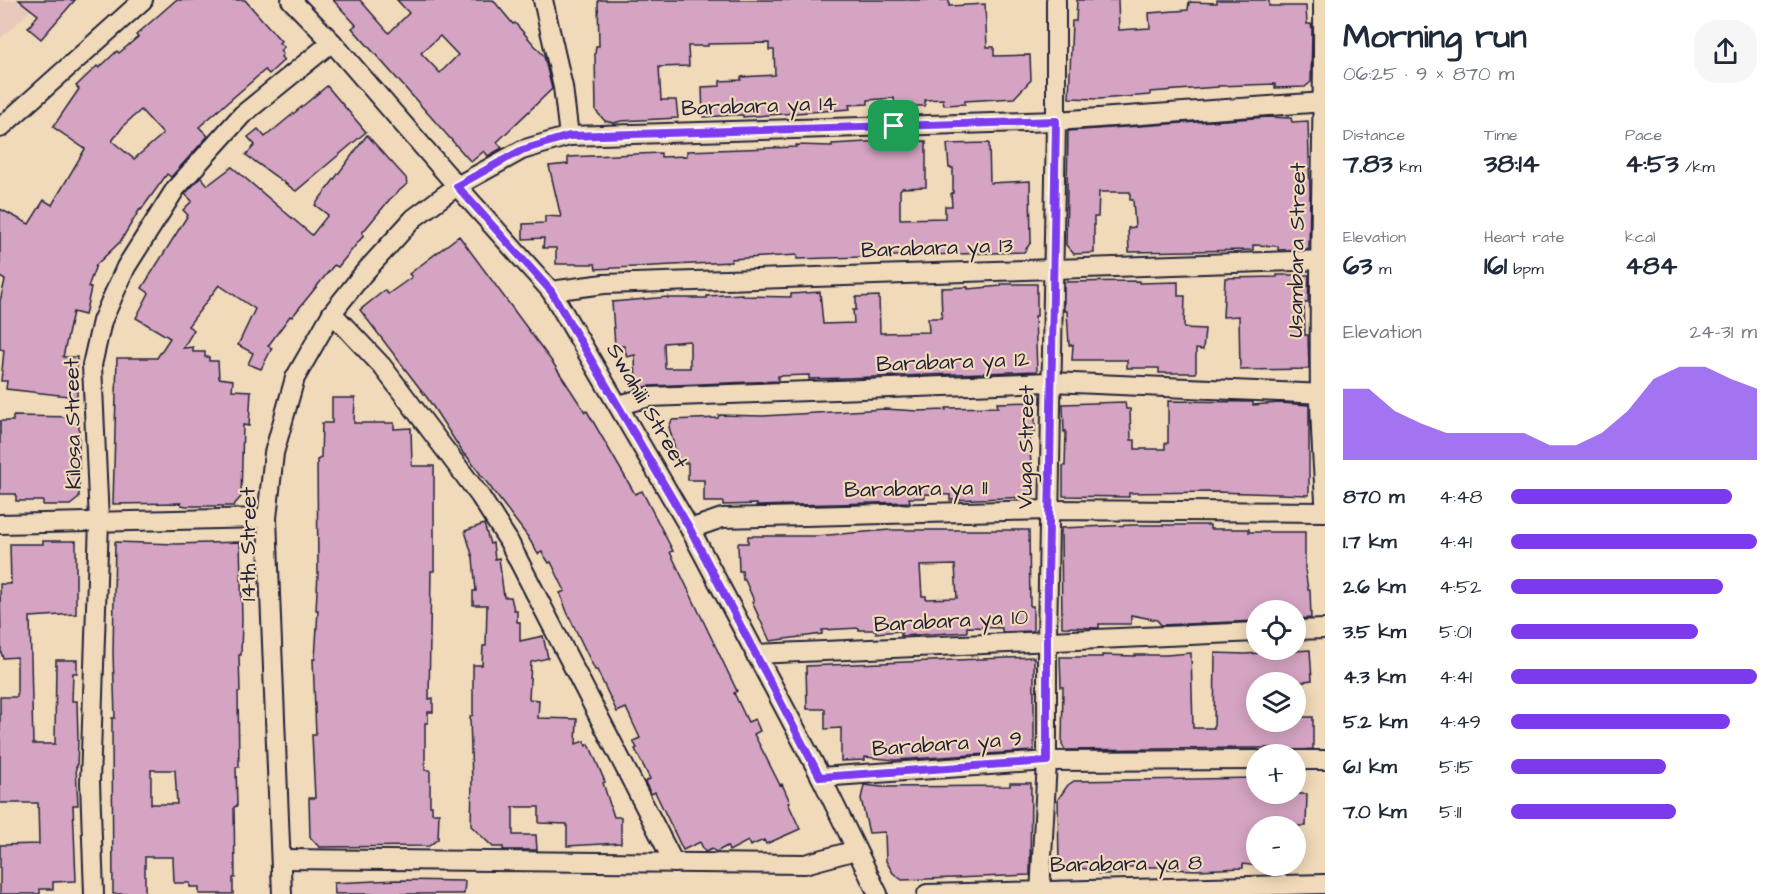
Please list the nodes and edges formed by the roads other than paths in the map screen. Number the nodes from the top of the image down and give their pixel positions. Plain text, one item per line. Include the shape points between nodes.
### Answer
1 (143, 0) edge
2 (291, 0) edge
3 (543, 0) edge
4 (1056, 0) edge
5 (1323, 0) edge
6 (332, 42) junction
7 (1324, 102) edge
8 (1056, 121) junction
9 (0, 128) edge
10 (569, 136) junction
11 (457, 186) junction
12 (1322, 260) edge
13 (1052, 268) junction
14 (551, 291) junction
15 (332, 313) junction
16 (1051, 382) junction
17 (1322, 394) edge
18 (619, 405) junction
19 (1325, 501) edge
20 (1049, 510) junction
21 (1325, 512) edge
22 (267, 519) junction
23 (99, 521) junction
24 (0, 524) edge
25 (690, 529) junction
26 (1325, 629) edge
27 (1306, 630) edge
28 (1246, 632) edge
29 (1047, 640) junction
30 (755, 654) junction
31 (1325, 759) edge
32 (1246, 760) edge
33 (1306, 760) edge
34 (1047, 761) junction
35 (820, 777) junction
36 (856, 850) junction
37 (282, 859) junction
38 (674, 863) junction
39 (1325, 884) edge
40 (1040, 892) edge
41 (94, 894) edge
42 (282, 894) edge
43 (878, 894) edge
44 (927, 894) edge

1 - 9 street
2 - 6 street, Swahili Street
3 - 10 street via 563,87
4 - 8 street, Vuga Street
5 - 7 street, Usambara Street
6 - 11 street, Swahili Street
6 - 23 street, Kilosa Street via 235,123 176,188 126,267 102,321 92,365
7 - 8 street, Barabara ya 14
7 - 12 street, Usambara Street
8 - 10 street, Barabara ya 14
8 - 13 street, Vuga Street
10 - 11 street, Barabara ya 14 via 522,150
11 - 14 street, Swahili Street
11 - 15 street, 14th Street via 414,218
12 - 13 street, Barabara ya 13
12 - 17 street, Usambara Street
13 - 14 street, Barabara ya 13 via 604,284
13 - 16 street, Vuga Street
14 - 18 street, Swahili Street
15 - 22 street, 14th Street via 295,378 274,453
15 - 38 street via 382,366 502,531
16 - 17 street, Barabara ya 12
16 - 18 street, Barabara ya 12 via 649,397
16 - 20 street, Vuga Street
17 - 19 street, Usambara Street
18 - 25 street, Swahili Street
20 - 21 street, Barabara ya 11
20 - 25 street, Barabara ya 11 via 722,518
20 - 29 street, Vuga Street
22 - 23 street
22 - 37 street, 14th Street
23 - 24 street
23 - 41 street, Kilosa Street via 90,782
25 - 30 street, Swahili Street
26 - 27 street
28 - 29 street, Barabara ya 10
29 - 30 street, Barabara ya 10
29 - 34 street, Vuga Street
30 - 35 street, Swahili Street
31 - 33 street
32 - 34 street, Barabara ya 9
34 - 35 street, Barabara ya 9
34 - 40 street, Vuga Street
35 - 36 street, Swahili Street
36 - 38 street via 805,864
36 - 43 street, Swahili Street
37 - 38 street
37 - 42 street, 14th Street
39 - 40 street, Barabara ya 8
40 - 44 street, Barabara ya 8

